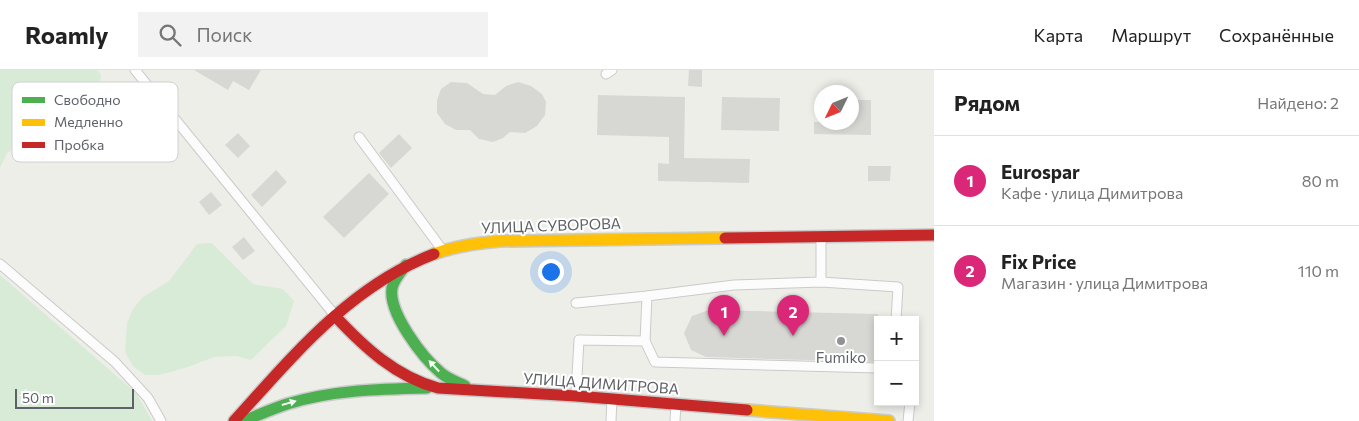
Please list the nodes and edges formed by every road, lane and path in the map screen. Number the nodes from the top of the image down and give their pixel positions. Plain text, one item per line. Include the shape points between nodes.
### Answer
1 (135, 70) edge
2 (145, 82) edge
3 (178, 123) edge
4 (359, 137) dead end
5 (934, 235) edge
6 (821, 237) junction
7 (443, 250) junction
8 (0, 264) edge
9 (406, 265) junction
10 (821, 282) junction
11 (647, 296) junction
12 (576, 303) dead end
13 (335, 316) junction
14 (896, 316) edge
15 (645, 340) junction
16 (874, 368) edge
17 (438, 388) junction
18 (476, 390) junction
19 (576, 396) junction
20 (612, 399) junction
21 (676, 404) junction
22 (910, 406) edge
23 (789, 417) edge
24 (161, 421) edge
25 (234, 421) edge
26 (244, 421) edge
27 (611, 421) edge
28 (676, 421) edge
29 (880, 421) edge
30 (889, 421) edge
31 (908, 421) edge

1 - 2 lane
3 - 13 lane
4 - 7 lane
5 - 6 main road, УЛИЦА СУВОРОВА
6 - 7 main road, УЛИЦА СУВОРОВА via 535,240
6 - 10 lane
7 - 9 main road, УЛИЦА СУВОРОВА
8 - 24 lane via 115,362 148,398
9 - 13 main road, УЛИЦА СУВОРОВА via 368,287
18 -> 9 main road via 440,373 404,327 394,308 392,290
10 - 11 lane via 734,286
10 - 14 lane via 898,286
11 - 12 lane
11 - 15 lane
13 - 17 main road, УЛИЦА ДИМИТРОВА via 375,356 417,382
13 - 25 main road, УЛИЦА СУВОРОВА
15 - 16 lane via 655,362
15 - 19 lane via 579,340
17 - 18 main road, УЛИЦА ДИМИТРОВА
26 -> 17 main road via 290,402 342,392
18 - 19 main road, УЛИЦА ДИМИТРОВА
19 - 20 main road, УЛИЦА ДИМИТРОВА
20 - 21 main road, УЛИЦА ДИМИТРОВА
20 - 27 lane
21 - 23 main road, УЛИЦА ДИМИТРОВА
21 - 28 lane
22 - 31 lane
23 - 29 main road, УЛИЦА ДИМИТРОВА
29 - 30 main road, УЛИЦА ДИМИТРОВА

